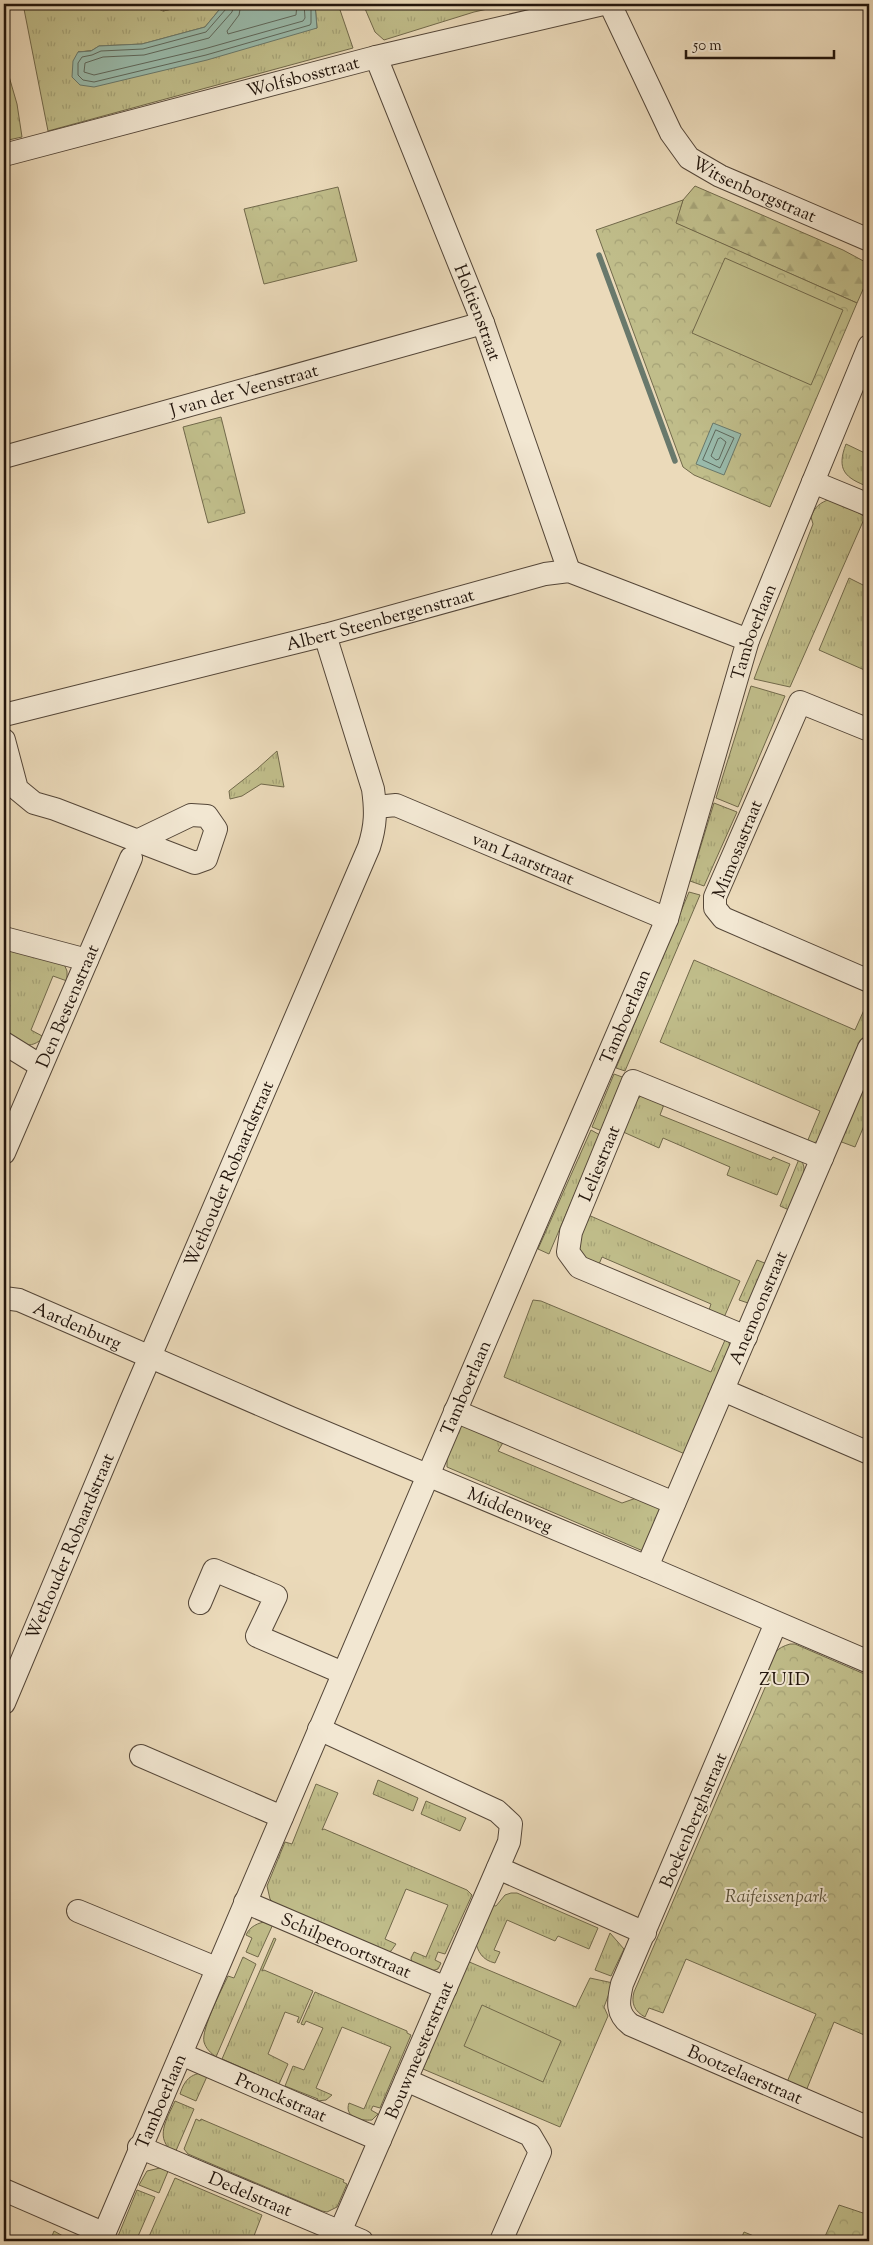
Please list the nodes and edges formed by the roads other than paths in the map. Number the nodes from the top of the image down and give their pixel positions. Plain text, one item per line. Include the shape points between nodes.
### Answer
1 (603, 4) edge
2 (610, 4) edge
3 (376, 57) junction
4 (4, 155) edge
5 (869, 240) edge
6 (483, 323) junction
7 (869, 346) edge
8 (4, 457) edge
9 (814, 482) junction
10 (869, 505) edge
11 (569, 571) junction
12 (325, 635) junction
13 (748, 640) junction
14 (4, 715) edge
15 (869, 730) edge
16 (4, 740) edge
17 (376, 807) junction
18 (668, 919) junction
19 (4, 938) edge
20 (87, 960) junction
21 (869, 981) edge
22 (4, 1043) edge
23 (866, 1062) edge
24 (41, 1066) junction
25 (4, 1153) edge
26 (822, 1158) junction
27 (4, 1298) edge
28 (746, 1337) junction
29 (150, 1357) junction
30 (723, 1390) junction
31 (455, 1411) junction
32 (869, 1453) edge
33 (428, 1475) junction
34 (674, 1503) junction
35 (647, 1567) junction
36 (200, 1603) dead end
37 (776, 1623) junction
38 (869, 1662) edge
39 (343, 1673) junction
40 (4, 1703) edge
41 (319, 1729) junction
42 (141, 1756) dead end
43 (282, 1817) junction
44 (498, 1868) junction
45 (245, 1902) junction
46 (78, 1911) dead end
47 (645, 1933) junction
48 (216, 1968) junction
49 (446, 1988) junction
50 (622, 2018) joint
51 (181, 2054) junction
52 (406, 2080) junction
53 (869, 2128) edge
54 (380, 2140) junction
55 (139, 2147) junction
56 (4, 2190) edge
57 (340, 2232) junction
58 (102, 2237) edge
59 (362, 2241) edge
60 (502, 2241) edge

1 - 3 street, Wolfsbosstraat
2 - 5 street, Witsenborgstraat via 671,133 689,158 720,176
3 - 4 street, Wolfsbosstraat
3 - 6 street, Holtienstraat
6 - 8 street, J van der Veenstraat
6 - 11 street, Holtienstraat
7 - 9 street, Tamboerlaan
9 - 10 street
9 - 13 street, Tamboerlaan
11 - 12 street, Albert Steenbergenstraat via 532,577
11 - 13 street
12 - 14 street, Albert Steenbergenstraat
12 - 17 street, Wethouder Robaardstraat
13 - 18 street, Tamboerlaan
15 - 21 street, Mimosastraat via 800,702 715,897 715,908 723,918
16 - 20 street, Den Bestenstraat via 17,789 34,804 55,809 135,849
17 - 18 street, van Laarstraat via 396,806
17 - 29 street, Wethouder Robaardstraat via 376,827 370,847
18 - 31 street, Tamboerlaan
19 - 20 street
20 - 24 street, Den Bestenstraat
22 - 24 street
23 - 26 street, Anemoonstraat
24 - 25 street, Den Bestenstraat
26 - 28 street, Anemoonstraat
26 - 28 street, Leliestraat via 633,1081 571,1232 568,1252 579,1267
27 - 29 street, Aardenburg via 19,1300
28 - 30 street, Anemoonstraat
29 - 33 street, Middenweg
29 - 40 street, Wethouder Robaardstraat
30 - 32 street
30 - 34 street, Anemoonstraat
31 - 33 street, Tamboerlaan
31 - 34 street
33 - 35 street, Middenweg
33 - 39 street, Tamboerlaan
34 - 35 street, Anemoonstraat
35 - 37 street, Middenweg
36 - 39 street via 214,1570 276,1596 257,1636
37 - 38 street, Middenweg
37 - 47 street, Boekenberghstraat
39 - 41 street, Tamboerlaan
41 - 43 street, Tamboerlaan
41 - 44 street, Bouwmeesterstraat via 497,1811 511,1824 509,1842
42 - 43 street
43 - 45 street, Tamboerlaan
44 - 47 street
44 - 49 street, Bouwmeesterstraat
45 - 48 street, Tamboerlaan
45 - 49 street, Schilperoortstraat
46 - 48 street
47 - 50 street, Boekenberghstraat via 622,1984 618,2002
48 - 51 street, Tamboerlaan
49 - 52 street, Bouwmeesterstraat
50 - 53 street, Bootzelaerstraat via 631,2025
51 - 54 street, Pronckstraat
51 - 55 street, Tamboerlaan
52 - 54 street, Bouwmeesterstraat
52 - 60 street via 530,2135 540,2152
54 - 57 street, Bouwmeesterstraat
55 - 57 street, Dedelstraat
55 - 58 street, Tamboerlaan
56 - 58 street
57 - 59 street, Dedelstraat

